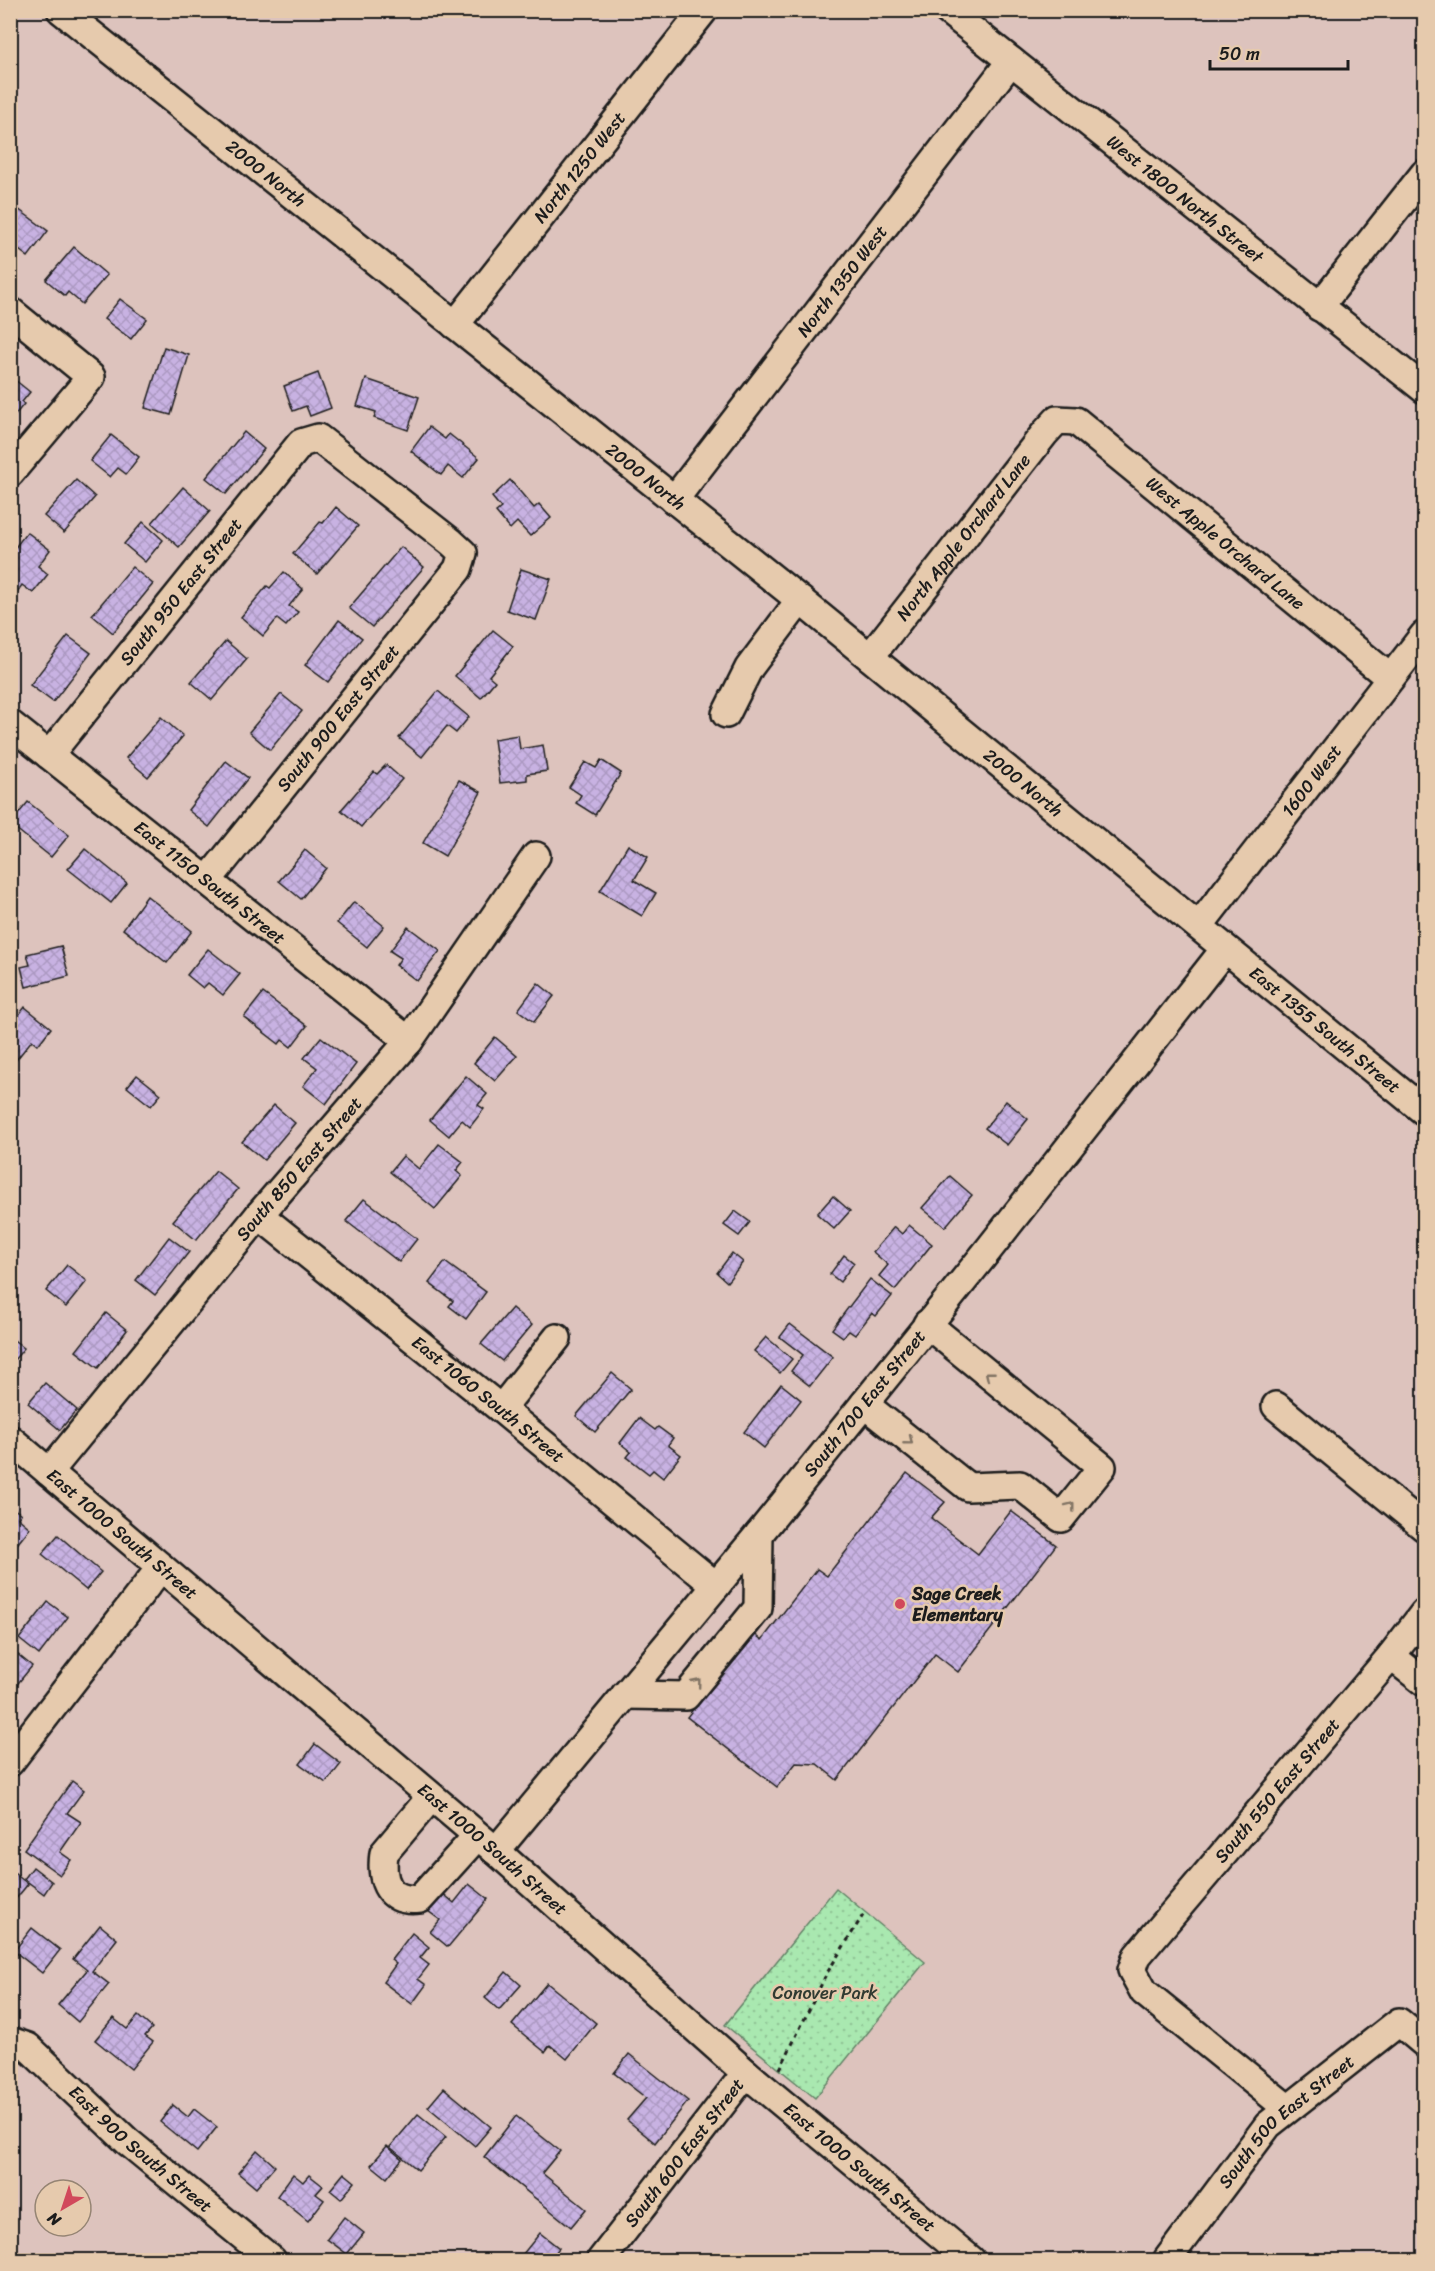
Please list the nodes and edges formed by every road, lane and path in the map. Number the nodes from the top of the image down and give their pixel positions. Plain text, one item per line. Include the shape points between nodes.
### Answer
1 (62, 10) edge
2 (704, 10) edge
3 (947, 10) edge
4 (1011, 61) junction
5 (1425, 174) edge
6 (1319, 307) junction
7 (10, 311) edge
8 (455, 325) junction
9 (1425, 388) edge
10 (1058, 420) joint
11 (318, 438) joint
12 (10, 472) edge
13 (674, 500) junction
14 (800, 600) junction
15 (1425, 635) edge
16 (870, 657) junction
17 (1390, 678) junction
18 (726, 714) dead end
19 (10, 724) edge
20 (50, 755) junction
21 (536, 855) dead end
22 (207, 880) junction
23 (1199, 926) junction
24 (1225, 949) junction
25 (409, 1041) junction
26 (1425, 1111) edge
27 (259, 1215) junction
28 (927, 1324) junction
29 (557, 1338) dead end
30 (864, 1404) junction
31 (1276, 1406) dead end
32 (501, 1409) junction
33 (10, 1439) edge
34 (48, 1472) junction
35 (1425, 1527) edge
36 (759, 1534) junction
37 (160, 1568) junction
38 (716, 1586) junction
39 (1425, 1613) edge
40 (1391, 1656) junction
41 (1425, 1682) edge
42 (625, 1695) junction
43 (10, 1762) edge
44 (431, 1797) junction
45 (486, 1844) junction
46 (865, 1912) dead end
47 (10, 2040) edge
48 (1425, 2043) edge
49 (780, 2069) dead end
50 (746, 2073) junction
51 (1287, 2108) junction
52 (272, 2260) edge
53 (601, 2260) edge
54 (971, 2260) edge
55 (1167, 2260) edge

1 - 8 street, 2000 North
2 - 8 street, North 1250 West
3 - 4 street, West 1800 North Street
4 - 6 street, West 1800 North Street
4 - 13 street, North 1350 West
5 - 6 street
6 - 9 street, West 1800 North Street
7 - 12 street via 91,378
8 - 13 street, 2000 North
10 - 16 street, North Apple Orchard Lane
10 - 17 street, West Apple Orchard Lane via 1076,421
11 - 20 street, South 950 East Street via 301,443
11 - 22 street, South 900 East Street via 463,553 458,570
13 - 14 street, 2000 North
14 - 16 street, 2000 North
14 - 18 street via 749,669
15 - 17 street, 1600 West
16 - 23 street, 2000 North
17 - 23 street, 1600 West
19 - 20 street, East 1150 South Street
20 - 22 street, East 1150 South Street
21 - 25 street, South 850 East Street
22 - 25 street, East 1150 South Street
23 - 24 street, 2000 North
24 - 26 street, East 1355 South Street
24 - 28 street, South 700 East Street
25 - 27 street, South 850 East Street
27 - 32 street, East 1060 South Street
27 - 34 street, South 850 East Street
28 - 30 street, South 700 East Street
30 -> 28 street via 968,1487 1020,1485 1061,1518 1102,1467
29 - 32 street
30 - 36 street, South 700 East Street
31 - 35 street
32 - 38 street, East 1060 South Street
33 - 34 street, East 1000 South Street
34 - 37 street, East 1000 South Street
36 - 38 street, South 700 East Street
42 -> 36 street via 686,1696 758,1608
37 - 43 street
37 - 44 street, East 1000 South Street
38 - 42 street, South 700 East Street
39 - 40 street, South 550 East Street
40 - 41 street
40 - 51 street, South 550 East Street via 1137,1956 1131,1970 1144,1992
42 - 45 street, South 700 East Street
44 - 45 street, East 1000 South Street
44 - 45 street, South 700 East Street via 384,1853 387,1887 397,1897 406,1901 420,1899
45 - 50 street, East 1000 South Street
46 - 49 path via 827,1973
47 - 52 street, East 900 South Street via 28,2047 127,2141
48 - 51 street, South 500 East Street via 1399,2022
50 - 53 street, South 600 East Street
50 - 54 street, East 1000 South Street
51 - 55 street, South 500 East Street via 1268,2125

